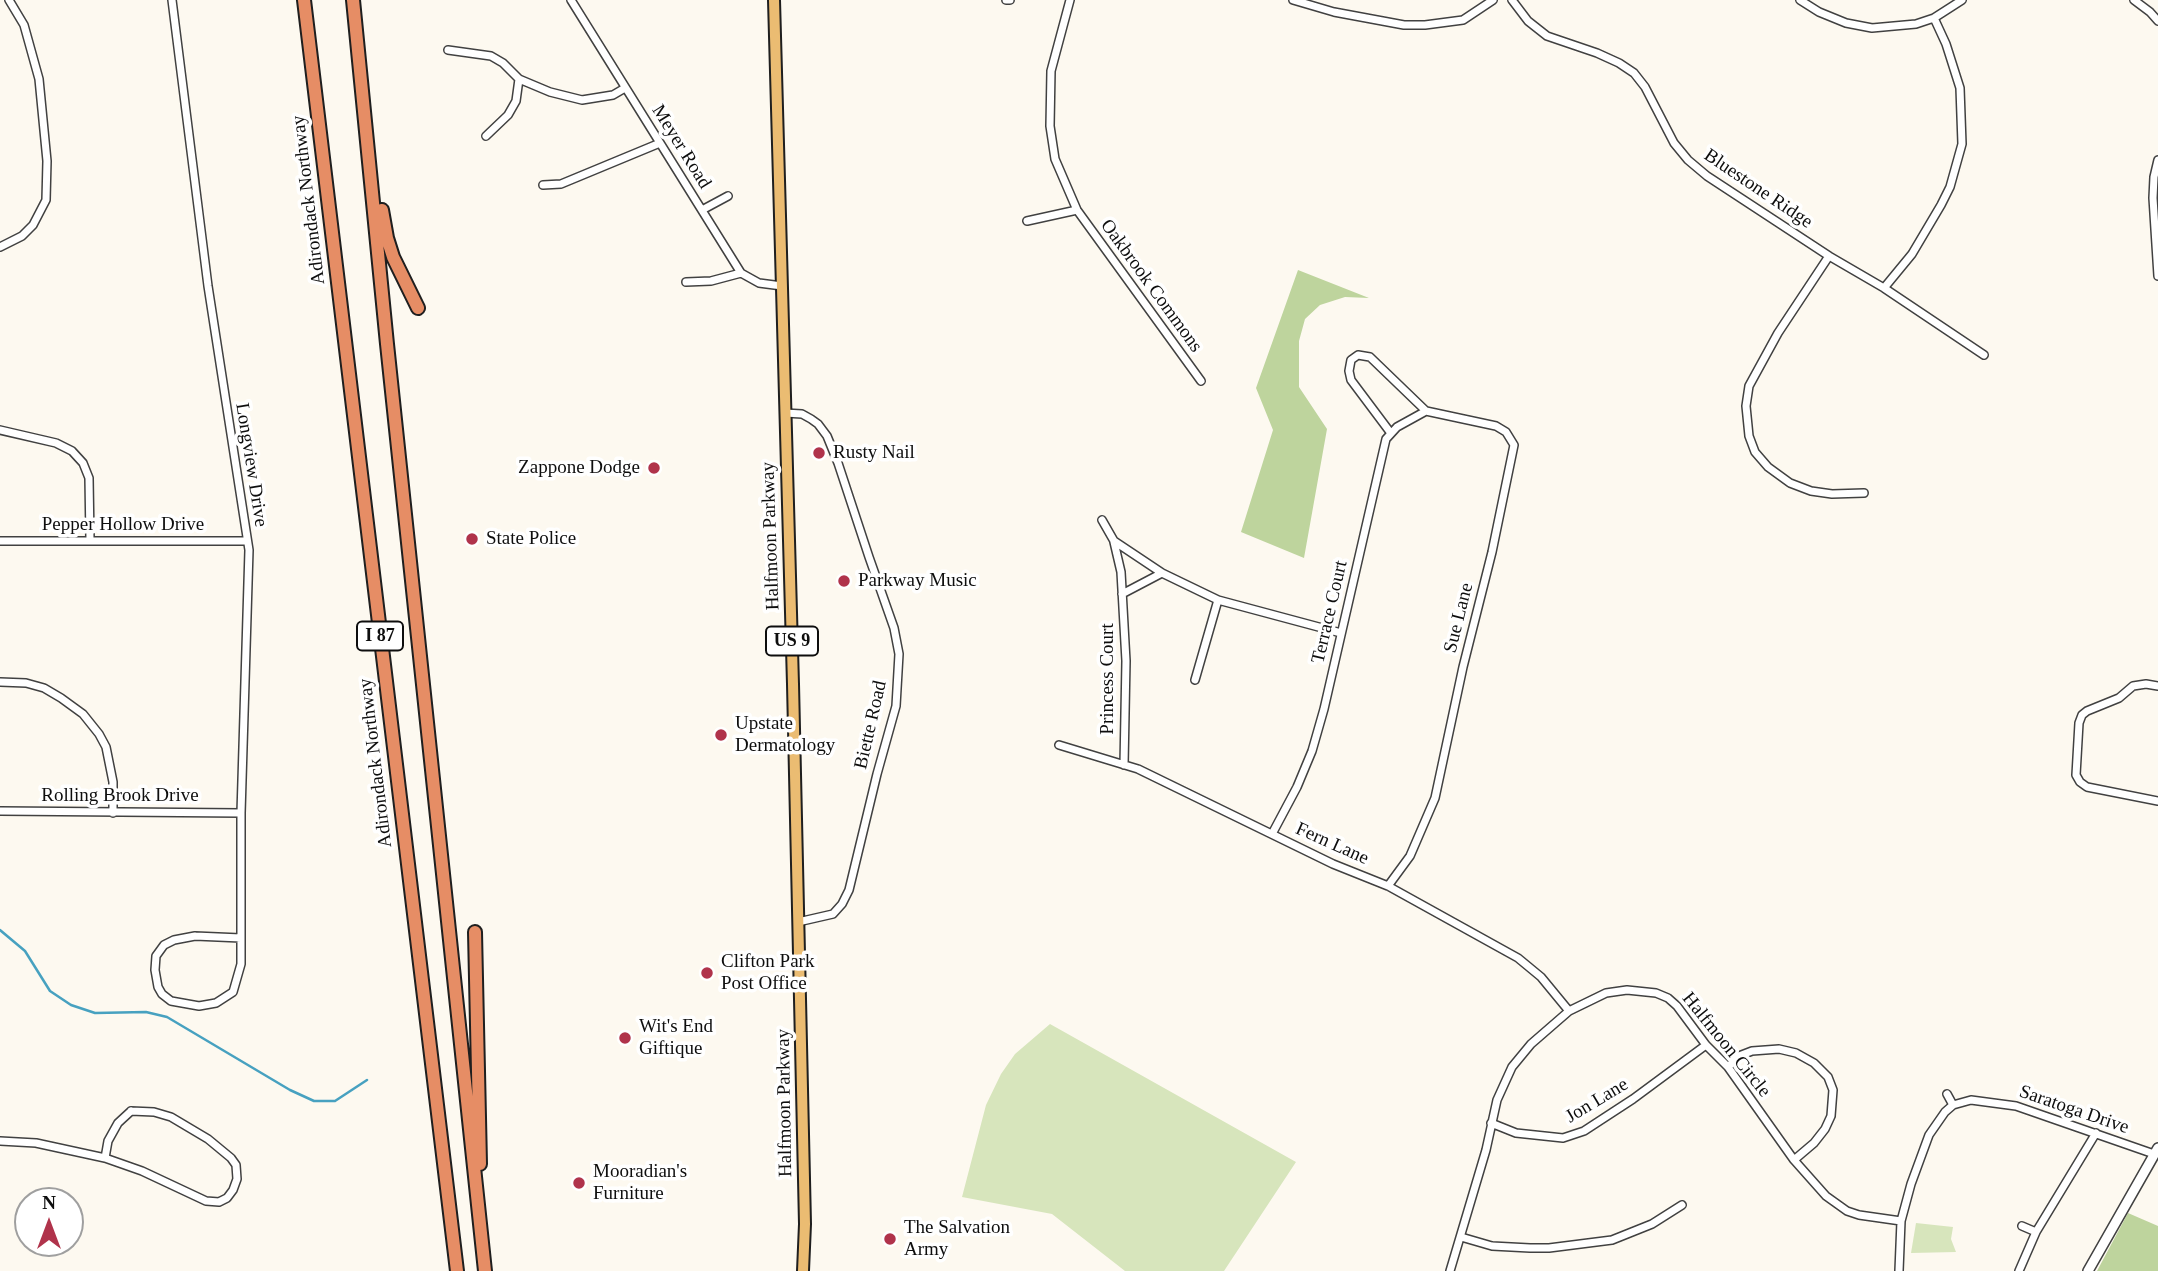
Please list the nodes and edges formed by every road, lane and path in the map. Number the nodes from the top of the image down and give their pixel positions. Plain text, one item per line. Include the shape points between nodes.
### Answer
1 (9, 0) edge
2 (172, 0) edge
3 (303, 0) edge
4 (353, 0) edge
5 (571, 0) edge
6 (1070, 0) edge
7 (1293, 0) edge
8 (1493, 0) edge
9 (1512, 0) edge
10 (1800, 0) edge
11 (1962, 0) edge
12 (2134, 0) edge
13 (774, 5) edge
14 (1934, 18) junction
15 (2158, 21) edge
16 (448, 50) dead end
17 (519, 79) junction
18 (625, 88) junction
19 (366, 122) junction
20 (486, 136) dead end
21 (660, 143) junction
22 (2158, 160) edge
23 (544, 185) dead end
24 (728, 196) dead end
25 (702, 210) junction
26 (1076, 210) junction
27 (1027, 221) dead end
28 (0, 247) edge
29 (1829, 256) junction
30 (741, 273) junction
31 (2158, 276) edge
32 (686, 282) dead end
33 (782, 286) junction
34 (1884, 288) junction
35 (418, 307) dead end
36 (1984, 355) dead end
37 (1201, 381) dead end
38 (1426, 411) junction
39 (785, 413) junction
40 (0, 430) edge
41 (1390, 432) junction
42 (1864, 493) dead end
43 (1102, 520) dead end
44 (90, 540) junction
45 (0, 541) edge
46 (247, 541) junction
47 (1114, 541) junction
48 (1162, 573) junction
49 (1122, 594) junction
50 (1218, 600) junction
51 (1341, 633) junction
52 (1195, 680) dead end
53 (0, 682) edge
54 (2158, 686) edge
55 (1059, 745) dead end
56 (1124, 765) junction
57 (2158, 801) edge
58 (0, 811) edge
59 (113, 813) junction
60 (241, 813) junction
61 (1272, 834) junction
62 (1388, 886) junction
63 (798, 922) junction
64 (475, 932) dead end
65 (241, 939) junction
66 (1569, 1011) junction
67 (1706, 1045) junction
68 (1728, 1068) junction
69 (1947, 1094) dead end
70 (1953, 1105) junction
71 (1491, 1123) junction
72 (2096, 1132) junction
73 (0, 1141) edge
74 (2156, 1151) edge
75 (105, 1158) junction
76 (1794, 1160) junction
77 (1682, 1205) dead end
78 (1901, 1221) junction
79 (2022, 1226) dead end
80 (2036, 1232) junction
81 (1461, 1237) junction
82 (481, 1241) junction
83 (457, 1271) edge
84 (485, 1271) edge
85 (803, 1271) edge
86 (1450, 1271) edge
87 (1899, 1271) edge
88 (2019, 1271) edge
89 (2088, 1271) edge

1 - 28 street via 24,25 39,79 46,200 33,225
2 - 46 street, Longview Drive via 208,286
3 - 83 highway, Adirondack Northway / I 87
4 - 19 highway, I 87
5 - 18 street, Meyer Road
6 - 26 street, Oakbrook Commons via 1051,71 1049,126 1055,159
7 - 8 street via 1404,25 1463,20
9 - 29 street, Bluestone Ridge via 1547,36 1597,53 1634,73 1688,160
10 - 14 street via 1846,23 1872,27
11 - 14 street
12 - 15 street
13 - 33 main road, Halfmoon Parkway / US 9
14 - 34 street via 1960,88 1962,144 1941,205 1912,254
16 - 17 street via 491,56
17 - 18 street via 582,100 613,95
17 - 20 street via 516,101 508,115
18 - 21 street, Meyer Road
19 - 35 highway via 387,238
19 - 82 highway, I 87
21 - 23 street via 561,184
21 - 25 street, Meyer Road
22 - 31 street via 2153,198
24 - 25 street
25 - 30 street, Meyer Road
26 - 27 street, Oakbrook Commons
26 - 37 street, Oakbrook Commons
29 - 34 street, Bluestone Ridge
29 - 42 street via 1749,386 1749,436 1768,467 1790,483 1832,494
30 - 32 street
30 - 33 street via 759,283
33 - 39 main road, Halfmoon Parkway / US 9
34 - 36 street, Bluestone Ridge
38 - 41 street
38 - 41 street via 1370,357 1358,355 1351,360 1351,380
38 - 62 street, Sue Lane via 1496,426 1511,439 1513,453 1435,798 1410,856
39 - 63 main road, Halfmoon Parkway / US 9
39 - 63 street, Biette Road via 802,414 827,436 899,654 896,706 849,890 832,915
40 - 44 street via 56,443 83,463 89,478
41 - 51 street, Terrace Court
43 - 47 street, Princess Court
44 - 45 street, Pepper Hollow Drive
44 - 46 street, Pepper Hollow Drive
46 - 60 street, Longview Drive
47 - 48 street, Princess Court
47 - 49 street, Princess Court
48 - 49 street
48 - 50 street, Princess Court
49 - 56 street, Princess Court
50 - 51 street, Princess Court
50 - 52 street
51 - 61 street, Terrace Court via 1312,751
53 - 59 street via 44,688 83,714 106,747
54 - 57 street via 2133,686 2119,698 2082,715 2076,775 2087,787
55 - 56 street, Fern Lane
56 - 61 street, Fern Lane
58 - 59 street, Rolling Brook Drive
59 - 60 street, Rolling Brook Drive
60 - 65 street, Longview Drive
61 - 62 street, Fern Lane
62 - 66 street, Fern Lane via 1518,958
63 - 85 main road, Halfmoon Parkway / US 9
64 - 82 highway
65 - 65 street, Longview Drive via 195,936 164,944 156,956 155,970 162,994 189,1006 227,997 239,977
66 - 67 street, Halfmoon Circle via 1606,993 1656,993 1677,1006
66 - 71 street, Halfmoon Circle via 1512,1067
67 - 68 street, Halfmoon Circle
67 - 71 street, Jon Lane via 1584,1131 1563,1138 1516,1133
68 - 76 street, Halfmoon Circle
68 - 76 street via 1752,1051 1779,1049 1814,1063 1828,1077 1833,1090 1831,1116 1814,1143
69 - 70 street
70 - 72 street, Saratoga Drive via 1997,1101
70 - 78 street via 1929,1135
71 - 81 street, Halfmoon Circle
72 - 74 street, Saratoga Drive
72 - 80 street
73 - 75 street via 36,1143
74 - 89 street
75 - 75 street via 206,1201 227,1198 237,1179 231,1158 208,1139 154,1112 127,1114 108,1141
76 - 78 street, Halfmoon Circle via 1826,1196 1847,1211
77 - 81 street via 1652,1224 1612,1240 1530,1248 1492,1246
78 - 87 street
79 - 80 street
80 - 88 street
81 - 86 street, Halfmoon Circle
82 - 84 highway, I 87

